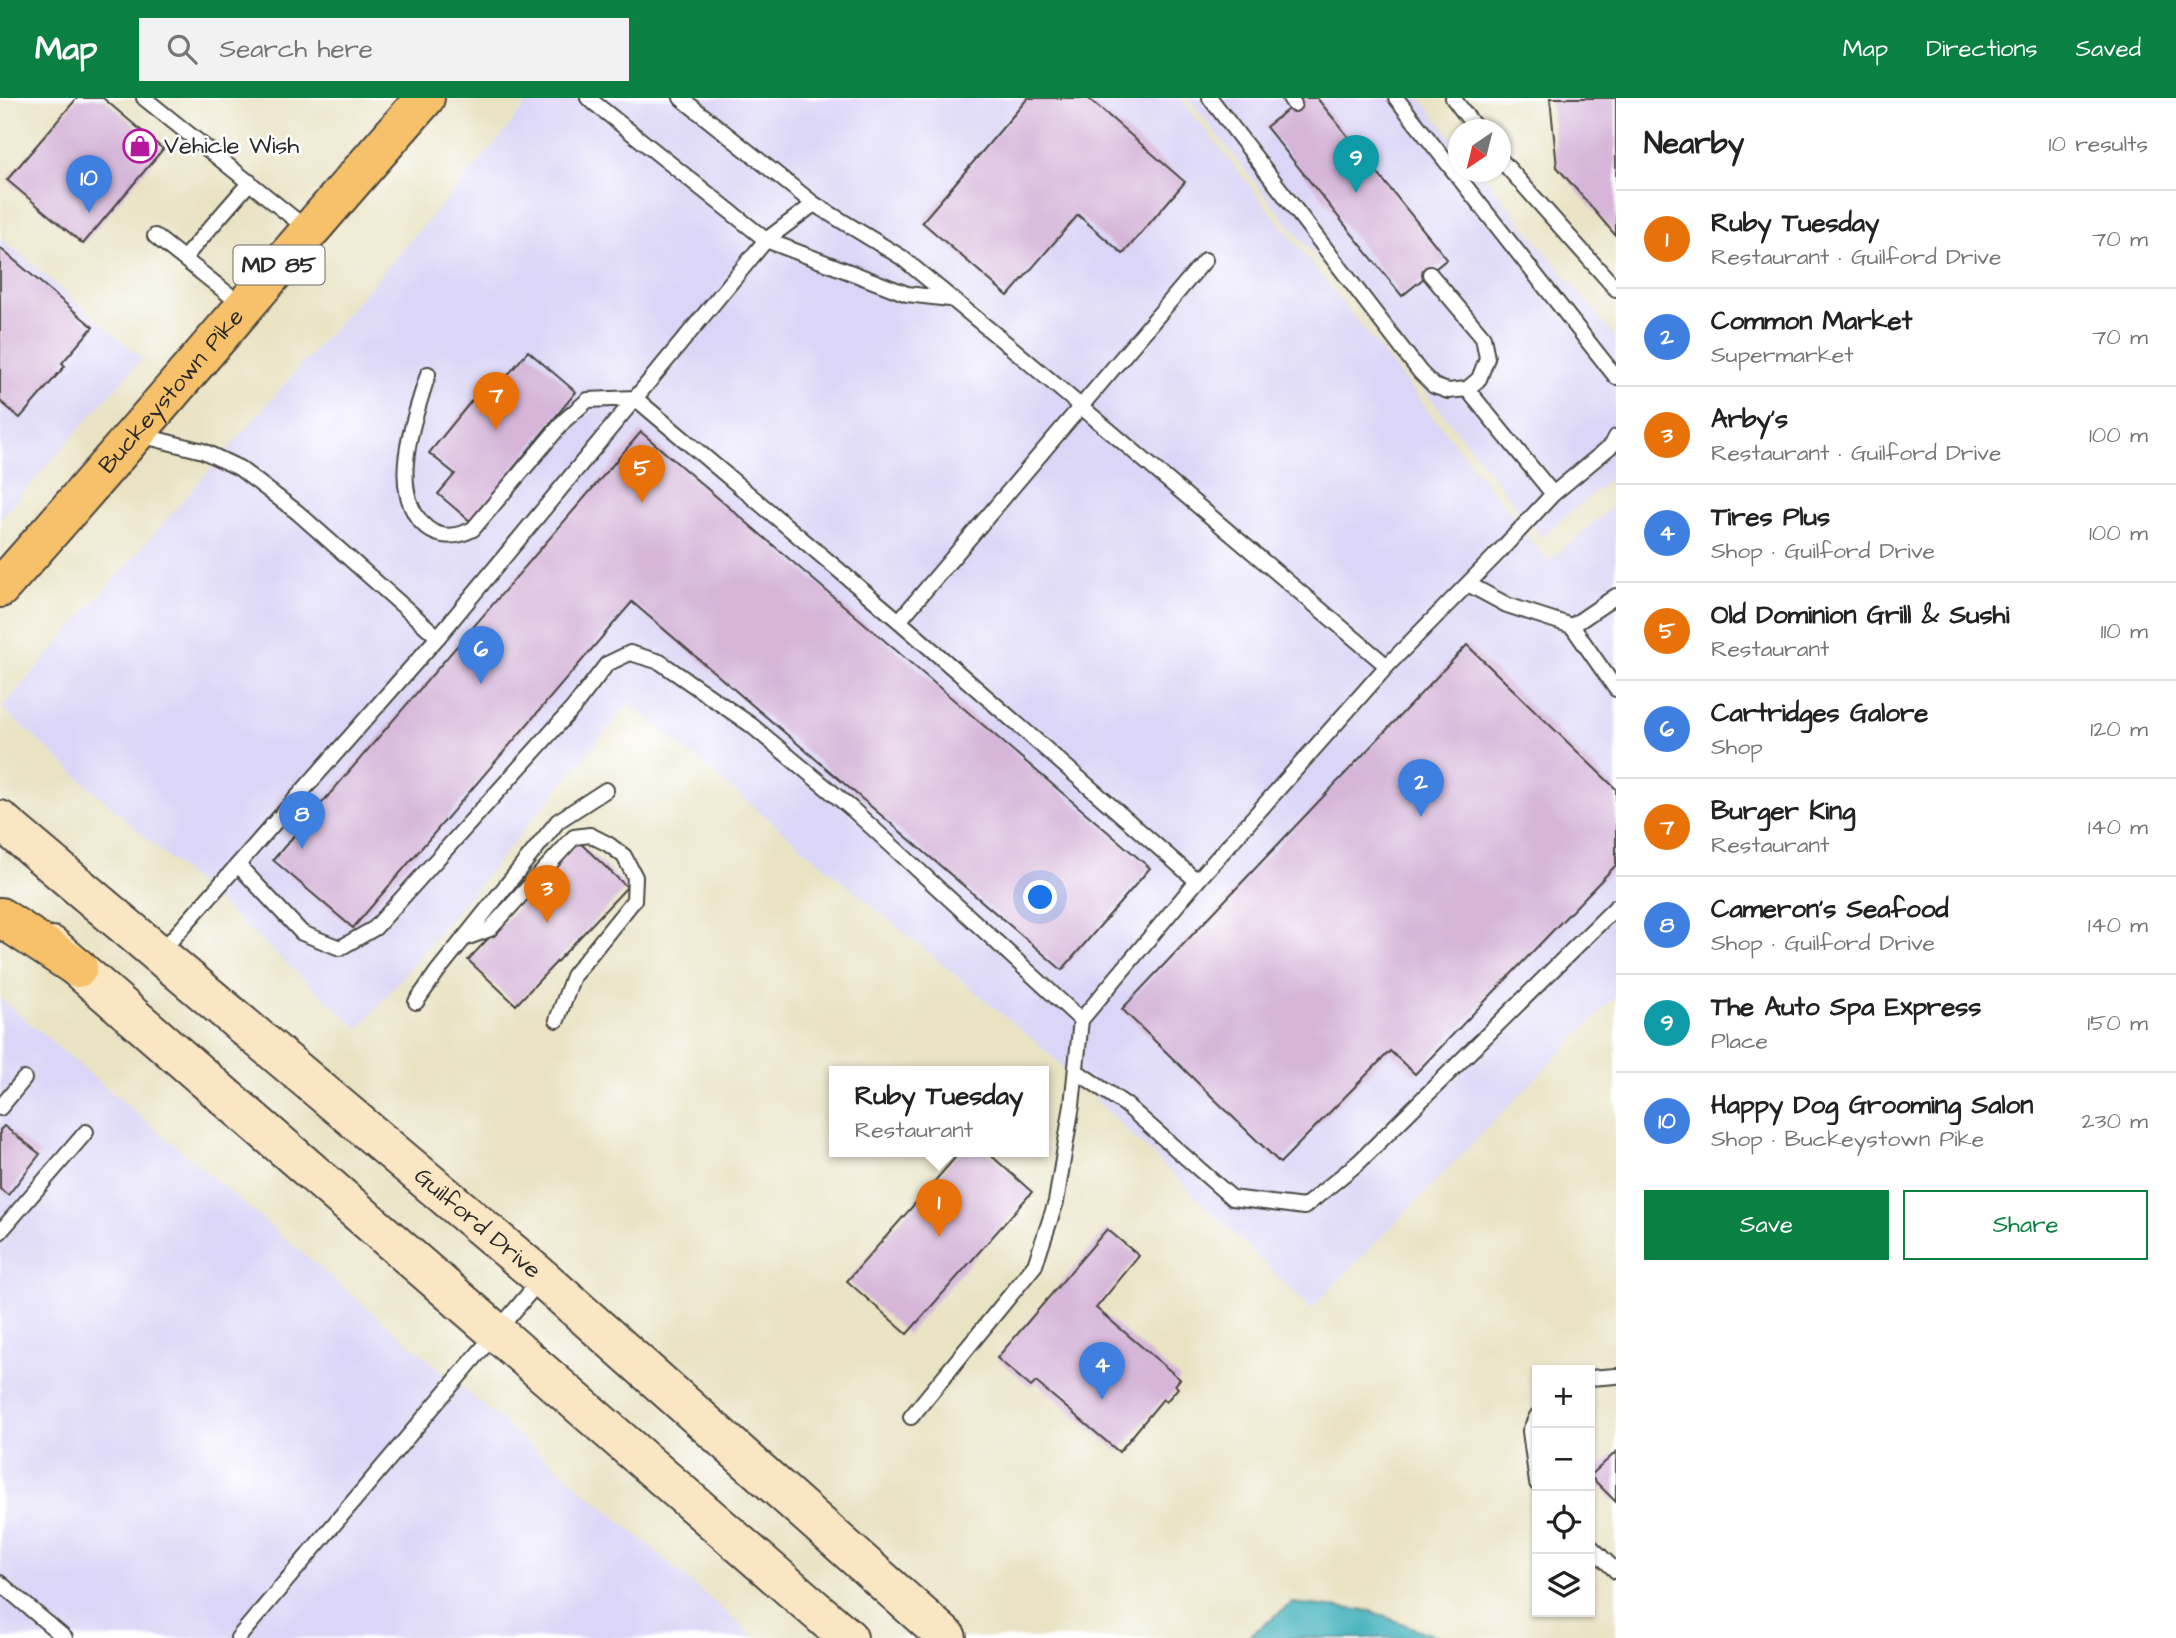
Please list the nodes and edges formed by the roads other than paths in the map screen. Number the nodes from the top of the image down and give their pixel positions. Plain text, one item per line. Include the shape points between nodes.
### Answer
1 (144, 98) edge
2 (425, 98) edge
3 (588, 98) edge
4 (681, 98) edge
5 (1210, 98) edge
6 (1396, 98) edge
7 (1453, 98) edge
8 (1469, 119) edge
9 (1511, 171) edge
10 (250, 182) junction
11 (814, 204) junction
12 (308, 230) junction
13 (155, 236) dead end
14 (766, 240) junction
15 (184, 258) junction
16 (1205, 260) dead end
17 (1430, 274) dead end
18 (1616, 289) edge
19 (952, 299) junction
20 (243, 306) junction
21 (428, 374) dead end
22 (1616, 377) edge
23 (1467, 389) junction
24 (635, 398) junction
25 (1081, 407) junction
26 (136, 434) junction
27 (1616, 437) edge
28 (1553, 494) junction
29 (1468, 584) junction
30 (0, 588) edge
31 (1616, 596) edge
32 (899, 621) junction
33 (1572, 626) junction
34 (438, 637) junction
35 (1387, 666) junction
36 (1616, 689) edge
37 (606, 790) dead end
38 (0, 820) edge
39 (238, 864) junction
40 (1197, 881) junction
41 (0, 901) edge
42 (1616, 907) edge
43 (0, 917) edge
44 (463, 939) junction
45 (160, 953) junction
46 (78, 968) junction
47 (416, 1002) dead end
48 (557, 1020) dead end
49 (1081, 1020) junction
50 (1076, 1071) junction
51 (24, 1079) dead end
52 (0, 1108) edge
53 (86, 1132) dead end
54 (0, 1233) edge
55 (542, 1278) junction
56 (496, 1330) junction
57 (1616, 1376) edge
58 (1595, 1378) edge
59 (911, 1417) dead end
60 (1532, 1427) edge
61 (1532, 1446) edge
62 (1595, 1551) edge
63 (1616, 1571) edge
64 (0, 1583) edge
65 (65, 1638) edge
66 (239, 1638) edge
67 (848, 1638) edge
68 (947, 1638) edge

1 - 10 lane
2 - 12 main road, Buckeystown Pike / MD 85
3 - 14 lane
4 - 11 lane
5 - 23 lane via 1420,372 1434,386 1448,391
6 - 22 lane
7 - 8 lane
9 - 18 lane
10 - 12 lane
10 - 15 lane
11 - 14 lane
11 - 19 lane via 901,257
12 - 20 main road, Buckeystown Pike / MD 85
13 - 15 lane
14 - 19 lane via 907,293
14 - 24 lane
15 - 20 lane
16 - 25 lane
17 - 23 lane via 1483,337 1486,358 1479,379
19 - 25 lane
20 - 26 main road, Buckeystown Pike / MD 85
21 - 24 lane via 410,436 405,475 413,511 440,535 473,529 565,420 588,400
23 - 28 lane
24 - 32 lane
24 - 34 lane
25 - 32 lane
25 - 35 lane
26 - 30 main road, Buckeystown Pike / MD 85
26 - 34 lane via 204,451 239,468 297,512
27 - 28 lane
28 - 29 lane
29 - 33 lane via 1507,605
29 - 35 lane
31 - 33 lane
32 - 40 lane
33 - 36 lane
34 - 39 lane
35 - 40 lane
37 - 44 lane via 558,821
38 - 45 main road, Guilford Drive
39 - 45 lane
39 - 49 lane via 302,933 340,947 375,928 573,708 607,664 630,653 660,662 751,725 852,809
40 - 49 lane
41 - 46 main road
42 - 50 lane via 1359,1162 1304,1207 1232,1198 1126,1105
43 - 46 main road
44 - 47 lane
44 - 48 lane via 490,929 574,837 590,835 624,856 635,877 634,900 573,976
45 - 55 main road, Guilford Drive
46 - 56 main road
49 - 50 lane
50 - 59 lane via 1056,1202 1035,1265
51 - 52 lane
53 - 54 lane
55 - 56 lane
55 - 68 main road, Guilford Drive
56 - 66 lane
56 - 67 main road
57 - 58 lane
60 - 61 lane
62 - 63 lane
64 - 65 lane

